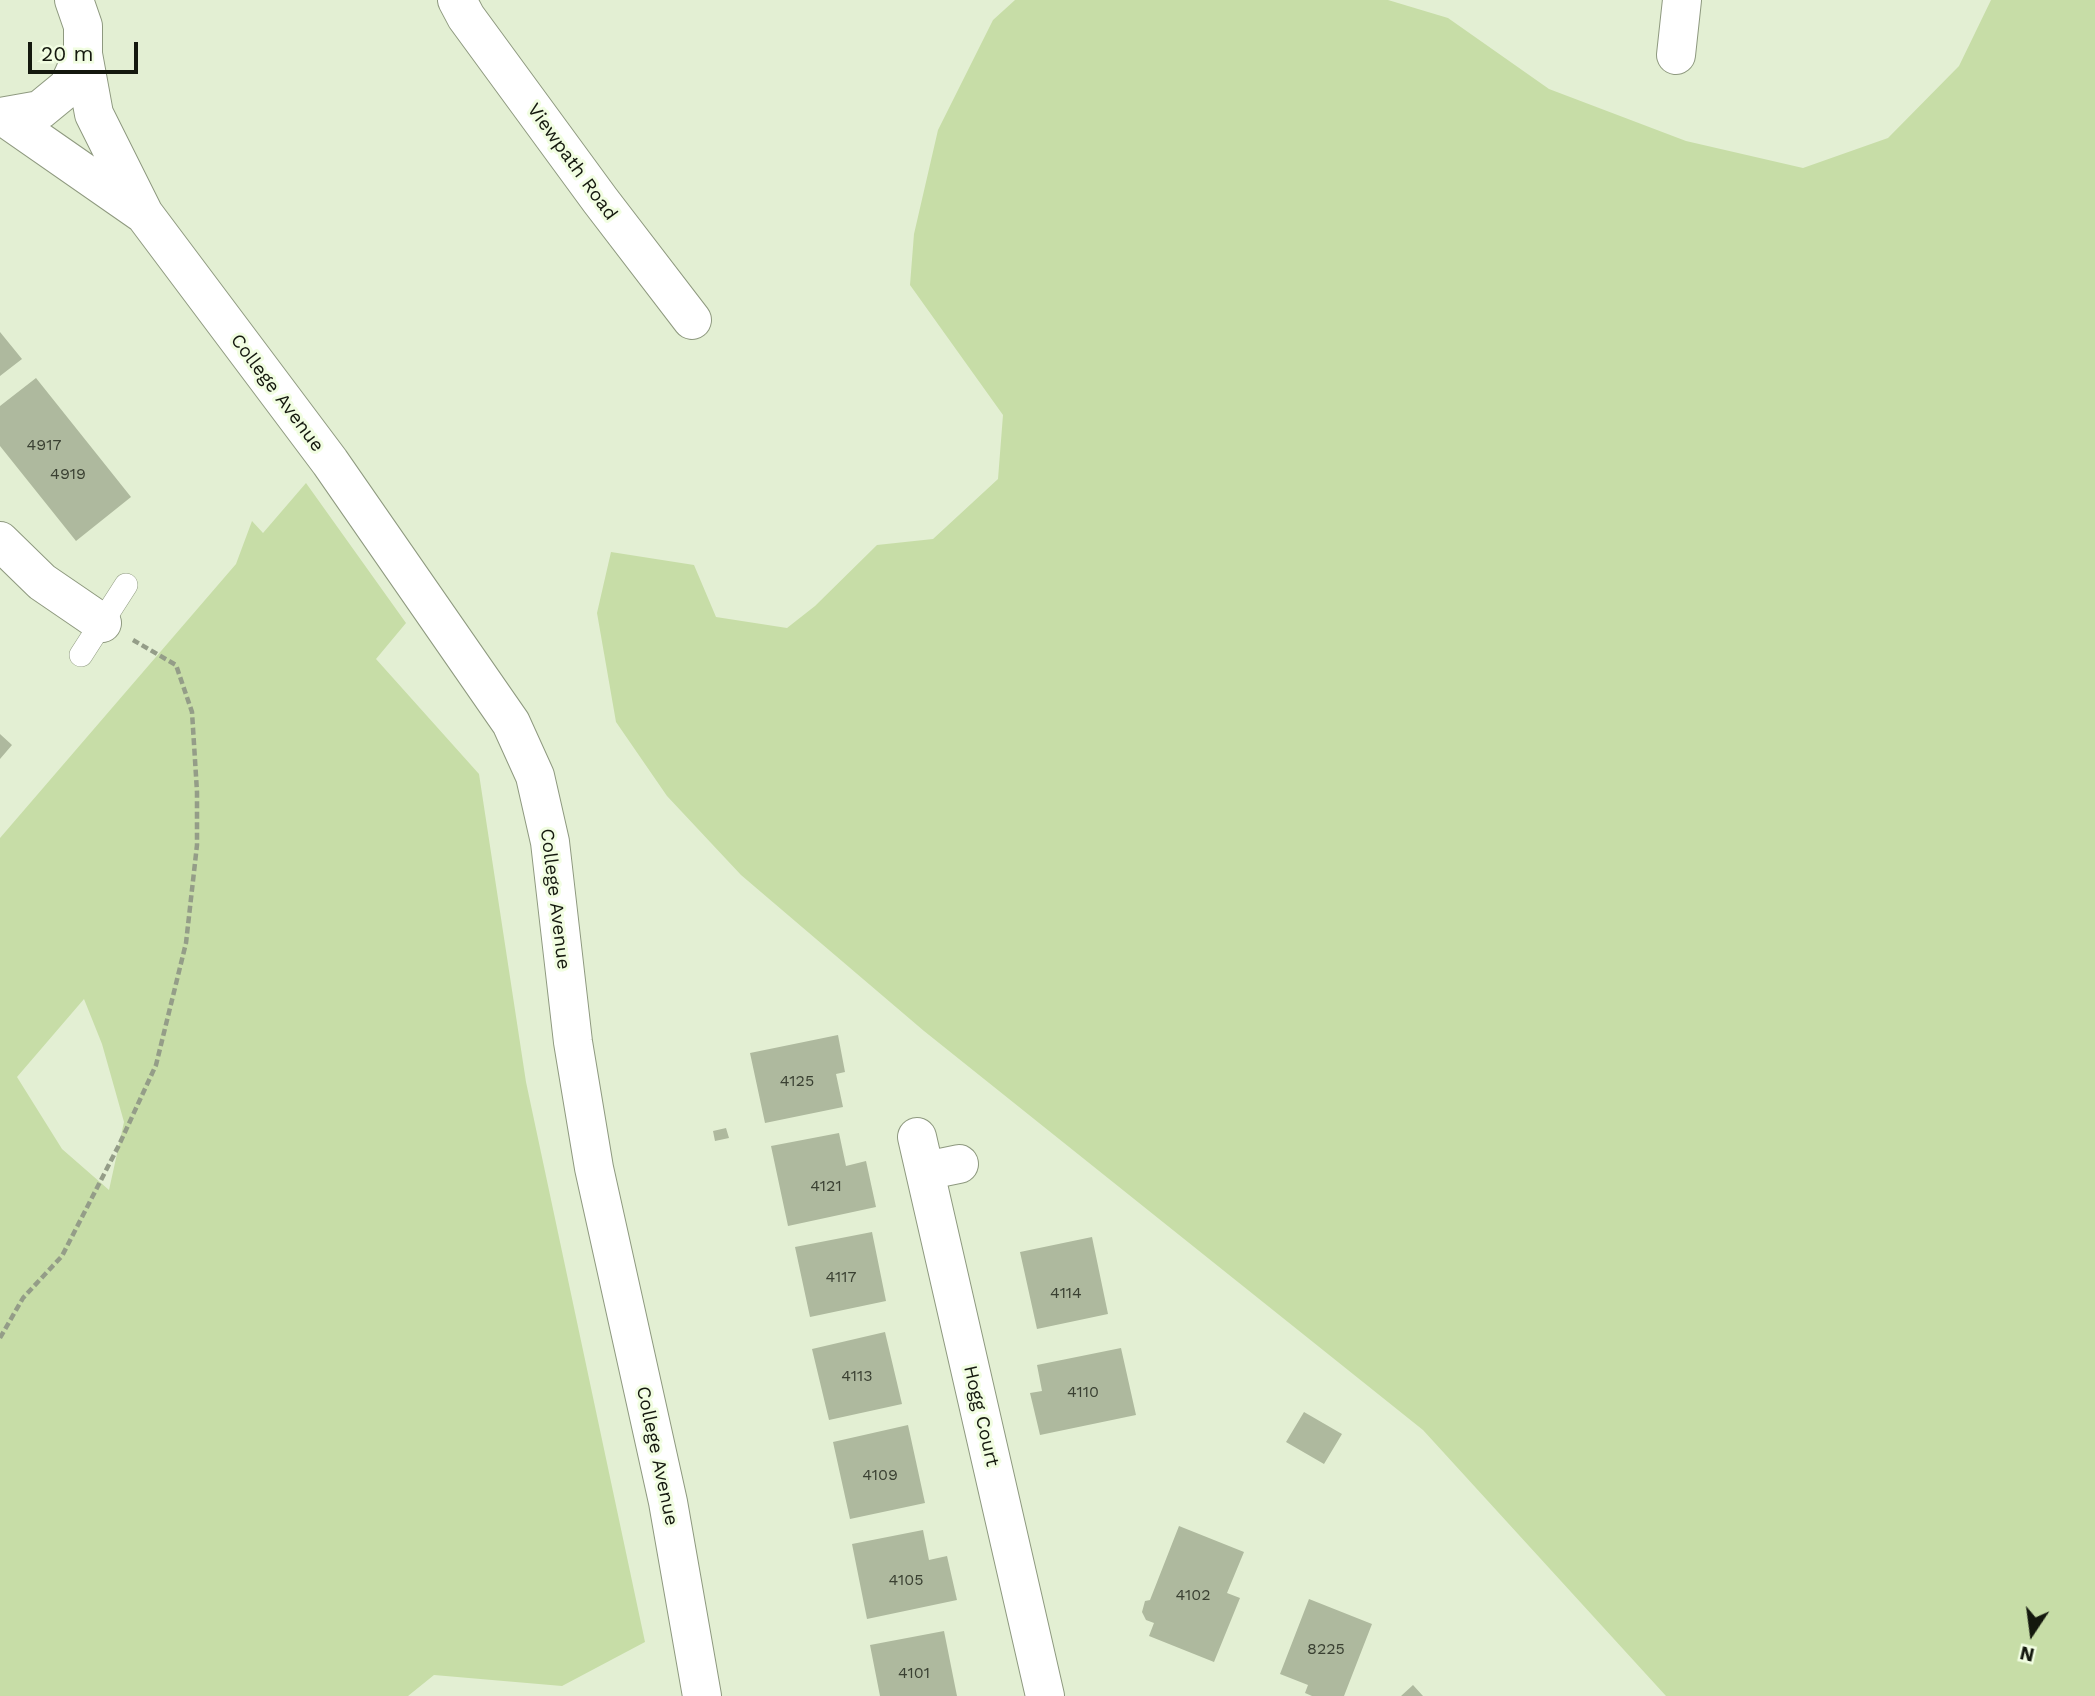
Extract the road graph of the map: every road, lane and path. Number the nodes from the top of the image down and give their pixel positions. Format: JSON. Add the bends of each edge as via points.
{"nodes":[{"id":1,"x":74,"y":0,"type":"edge"},
{"id":2,"x":457,"y":0,"type":"edge"},
{"id":3,"x":1682,"y":0,"type":"edge"},
{"id":4,"x":83,"y":54,"type":"junction"},
{"id":5,"x":1676,"y":55,"type":"dead end"},
{"id":6,"x":2,"y":117,"type":"edge"},
{"id":7,"x":144,"y":214,"type":"junction"},
{"id":8,"x":692,"y":320,"type":"dead end"},
{"id":9,"x":0,"y":541,"type":"edge"},
{"id":10,"x":126,"y":585,"type":"dead end"},
{"id":11,"x":102,"y":623,"type":"junction"},
{"id":12,"x":81,"y":655,"type":"dead end"},
{"id":13,"x":934,"y":1157,"type":"dead end"},
{"id":14,"x":0,"y":1338,"type":"edge"},
{"id":15,"x":702,"y":1696,"type":"edge"},
{"id":16,"x":1045,"y":1696,"type":"edge"}],
"edges":[{"from":1,"to":4,"type":"street","name":"College Avenue","via":[[83,26]]},
{"from":2,"to":8,"type":"street","name":"Viewpath Road"},
{"from":3,"to":5,"type":"street"},
{"from":4,"to":6,"type":"street","name":"College Avenue","via":[[68,87],[40,110]]},
{"from":4,"to":7,"type":"street","name":"College Avenue","via":[[94,114]]},
{"from":6,"to":7,"type":"street","name":"College Avenue"},
{"from":7,"to":15,"type":"street","name":"College Avenue","via":[[353,496],[511,723],[535,776],[550,842],[573,1042],[594,1168],[668,1502]]},
{"from":9,"to":11,"type":"street","via":[[42,582]]},
{"from":10,"to":11,"type":"lane"},
{"from":11,"to":12,"type":"lane"},
{"from":11,"to":14,"type":"path","via":[[176,665],[192,712],[197,845],[186,943],[156,1065],[119,1145],[62,1256],[23,1298]]},
{"from":13,"to":16,"type":"street","name":"Hogg Court"}]}
